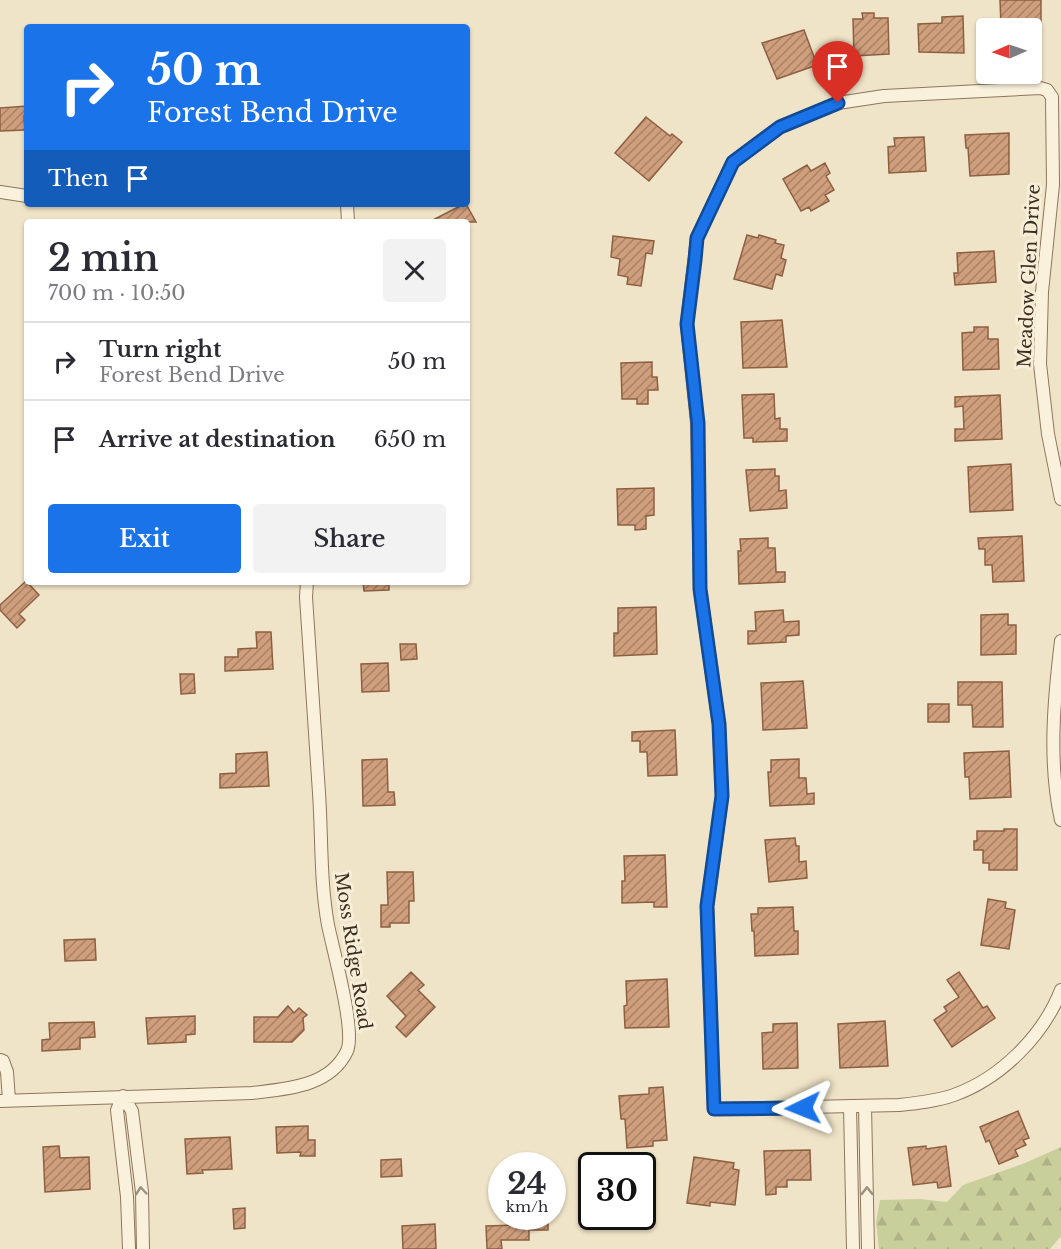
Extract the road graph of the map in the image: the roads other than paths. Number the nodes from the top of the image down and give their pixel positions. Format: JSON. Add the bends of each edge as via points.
{"nodes":[{"id":1,"x":0,"y":192,"type":"edge"},
{"id":2,"x":24,"y":196,"type":"edge"},
{"id":3,"x":1061,"y":499,"type":"edge"},
{"id":4,"x":307,"y":585,"type":"edge"},
{"id":5,"x":1061,"y":641,"type":"edge"},
{"id":6,"x":1061,"y":820,"type":"edge"},
{"id":7,"x":1061,"y":990,"type":"edge"},
{"id":8,"x":0,"y":1060,"type":"edge"},
{"id":9,"x":123,"y":1096,"type":"junction"},
{"id":10,"x":4,"y":1101,"type":"edge"},
{"id":11,"x":850,"y":1106,"type":"junction"},
{"id":12,"x":865,"y":1106,"type":"junction"},
{"id":13,"x":129,"y":1249,"type":"edge"},
{"id":14,"x":143,"y":1249,"type":"edge"},
{"id":15,"x":854,"y":1249,"type":"edge"},
{"id":16,"x":868,"y":1249,"type":"edge"}],
"edges":[{"from":1,"to":2,"type":"street"},
{"from":3,"to":11,"type":"street","name":"Meadow Glen Drive","via":[[1040,364],[1042,292],[1053,185],[1052,97],[1047,90],[884,96],[838,103],[780,127],[733,162],[697,238],[687,324],[698,423],[700,589],[719,724],[722,796],[707,906],[714,1109]]},
{"from":4,"to":9,"type":"street","name":"Moss Ridge Road","via":[[323,888],[348,1020],[348,1048],[325,1074],[303,1087],[252,1093]]},
{"from":5,"to":6,"type":"street","via":[[1054,725]]},
{"from":7,"to":12,"type":"street","via":[[1034,1036],[980,1082],[955,1095],[928,1101]]},
{"from":8,"to":10,"type":"street","via":[[7,1072]]},
{"from":9,"to":10,"type":"street","name":"Moss Ridge Road"},
{"from":9,"to":13,"type":"street","via":[[117,1110],[128,1197]]},
{"from":14,"to":9,"type":"street","one_way":true,"via":[[142,1192],[132,1111]]},
{"from":11,"to":12,"type":"street"},
{"from":11,"to":15,"type":"street"},
{"from":16,"to":12,"type":"street","one_way":true}]}
